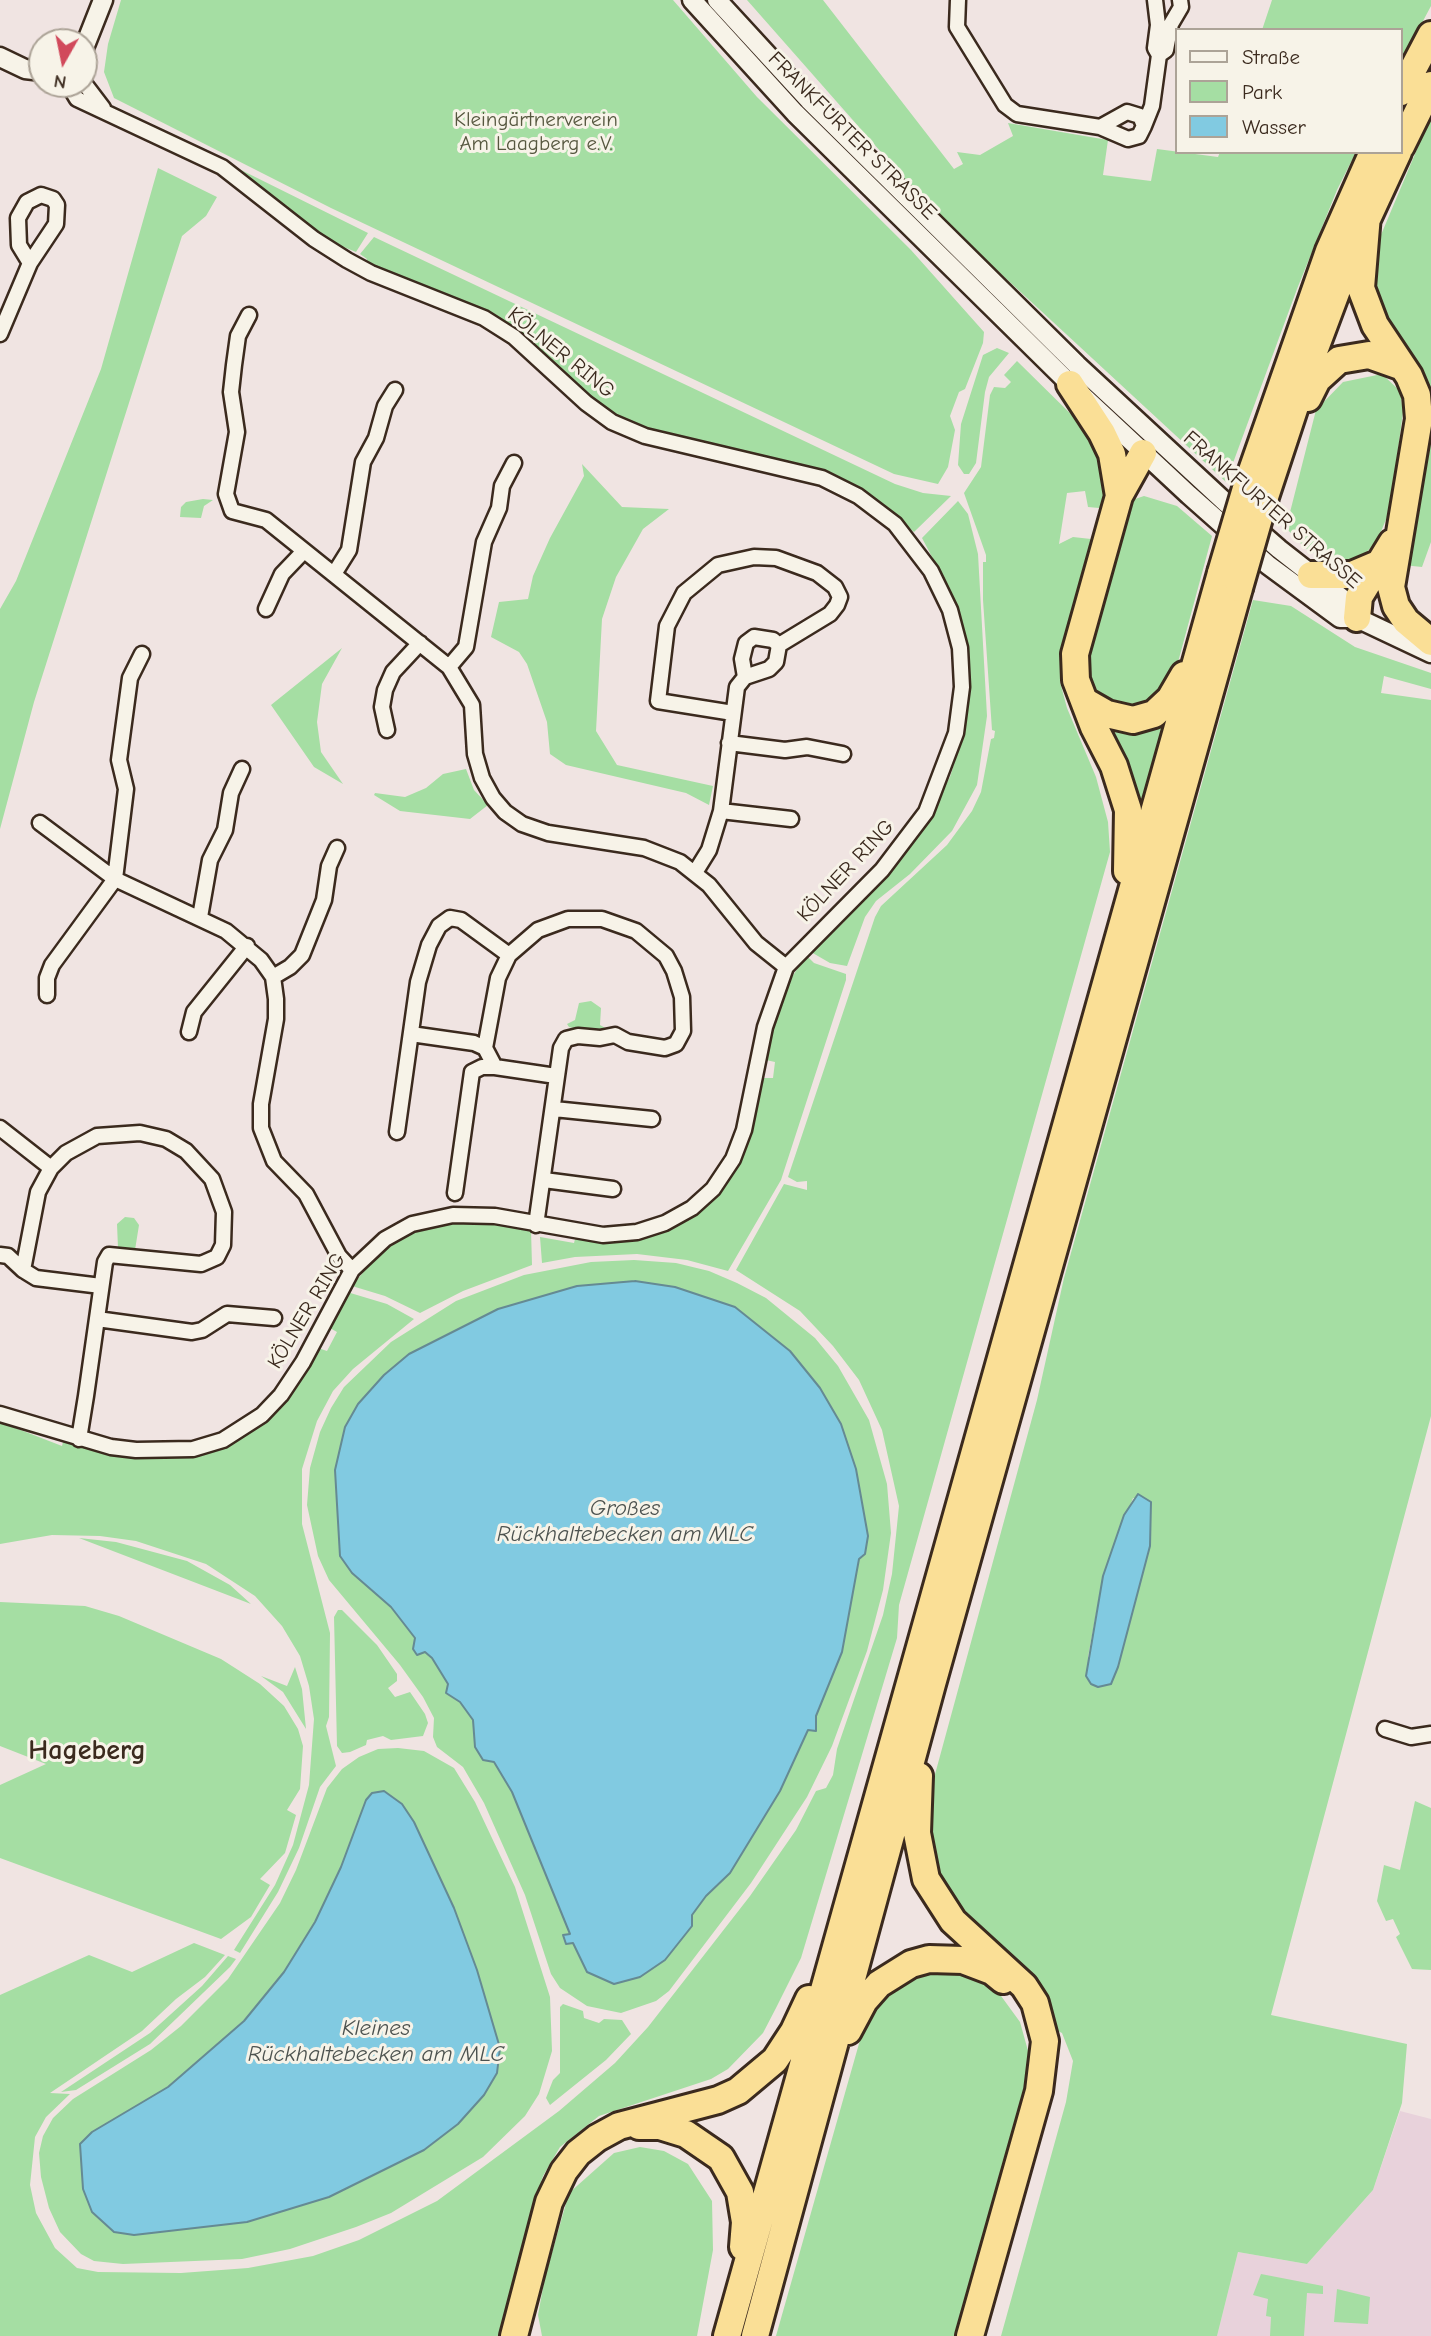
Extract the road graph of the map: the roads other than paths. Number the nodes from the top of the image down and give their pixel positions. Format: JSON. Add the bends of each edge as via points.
{"nodes":[{"id":1,"x":103,"y":0,"type":"edge"},
{"id":2,"x":692,"y":0,"type":"edge"},
{"id":3,"x":717,"y":0,"type":"edge"},
{"id":4,"x":958,"y":0,"type":"edge"},
{"id":5,"x":1155,"y":0,"type":"edge"},
{"id":6,"x":1180,"y":0,"type":"edge"},
{"id":7,"x":92,"y":28,"type":"edge"},
{"id":8,"x":1431,"y":35,"type":"edge"},
{"id":9,"x":1159,"y":55,"type":"junction"},
{"id":10,"x":0,"y":57,"type":"edge"},
{"id":11,"x":28,"y":69,"type":"edge"},
{"id":12,"x":1431,"y":86,"type":"edge"},
{"id":13,"x":1403,"y":88,"type":"edge"},
{"id":14,"x":77,"y":98,"type":"edge"},
{"id":15,"x":96,"y":98,"type":"edge"},
{"id":16,"x":107,"y":111,"type":"junction"},
{"id":17,"x":1144,"y":126,"type":"junction"},
{"id":18,"x":1100,"y":127,"type":"junction"},
{"id":19,"x":1403,"y":142,"type":"edge"},
{"id":20,"x":1372,"y":154,"type":"edge"},
{"id":21,"x":1397,"y":154,"type":"edge"},
{"id":22,"x":1367,"y":215,"type":"junction"},
{"id":23,"x":30,"y":263,"type":"dead end"},
{"id":24,"x":249,"y":314,"type":"dead end"},
{"id":25,"x":0,"y":334,"type":"edge"},
{"id":26,"x":1400,"y":366,"type":"junction"},
{"id":27,"x":1070,"y":384,"type":"junction"},
{"id":28,"x":395,"y":390,"type":"dead end"},
{"id":29,"x":1150,"y":446,"type":"junction"},
{"id":30,"x":1279,"y":453,"type":"junction"},
{"id":31,"x":514,"y":463,"type":"dead end"},
{"id":32,"x":1256,"y":491,"type":"junction"},
{"id":33,"x":1119,"y":496,"type":"junction"},
{"id":34,"x":304,"y":551,"type":"junction"},
{"id":35,"x":1385,"y":566,"type":"junction"},
{"id":36,"x":334,"y":574,"type":"junction"},
{"id":37,"x":1311,"y":575,"type":"junction"},
{"id":38,"x":1230,"y":581,"type":"junction"},
{"id":39,"x":266,"y":609,"type":"dead end"},
{"id":40,"x":1357,"y":618,"type":"junction"},
{"id":41,"x":1431,"y":642,"type":"edge"},
{"id":42,"x":419,"y":643,"type":"junction"},
{"id":43,"x":779,"y":645,"type":"junction"},
{"id":44,"x":1200,"y":646,"type":"junction"},
{"id":45,"x":1431,"y":653,"type":"edge"},
{"id":46,"x":142,"y":654,"type":"dead end"},
{"id":47,"x":449,"y":667,"type":"junction"},
{"id":48,"x":745,"y":677,"type":"junction"},
{"id":49,"x":1086,"y":702,"type":"junction"},
{"id":50,"x":733,"y":713,"type":"junction"},
{"id":51,"x":387,"y":730,"type":"dead end"},
{"id":52,"x":729,"y":743,"type":"junction"},
{"id":53,"x":843,"y":754,"type":"dead end"},
{"id":54,"x":242,"y":769,"type":"dead end"},
{"id":55,"x":720,"y":811,"type":"junction"},
{"id":56,"x":791,"y":819,"type":"dead end"},
{"id":57,"x":40,"y":823,"type":"dead end"},
{"id":58,"x":337,"y":848,"type":"dead end"},
{"id":59,"x":696,"y":871,"type":"junction"},
{"id":60,"x":115,"y":878,"type":"junction"},
{"id":61,"x":200,"y":918,"type":"junction"},
{"id":62,"x":1123,"y":921,"type":"junction"},
{"id":63,"x":247,"y":946,"type":"junction"},
{"id":64,"x":509,"y":955,"type":"junction"},
{"id":65,"x":786,"y":967,"type":"junction"},
{"id":66,"x":273,"y":977,"type":"junction"},
{"id":67,"x":47,"y":995,"type":"dead end"},
{"id":68,"x":189,"y":1032,"type":"dead end"},
{"id":69,"x":411,"y":1034,"type":"junction"},
{"id":70,"x":485,"y":1048,"type":"junction"},
{"id":71,"x":495,"y":1067,"type":"junction"},
{"id":72,"x":556,"y":1076,"type":"junction"},
{"id":73,"x":554,"y":1109,"type":"junction"},
{"id":74,"x":652,"y":1119,"type":"dead end"},
{"id":75,"x":0,"y":1128,"type":"edge"},
{"id":76,"x":397,"y":1132,"type":"dead end"},
{"id":77,"x":51,"y":1168,"type":"junction"},
{"id":78,"x":544,"y":1180,"type":"junction"},
{"id":79,"x":613,"y":1189,"type":"dead end"},
{"id":80,"x":455,"y":1193,"type":"dead end"},
{"id":81,"x":536,"y":1225,"type":"junction"},
{"id":82,"x":0,"y":1255,"type":"edge"},
{"id":83,"x":23,"y":1270,"type":"junction"},
{"id":84,"x":352,"y":1270,"type":"junction"},
{"id":85,"x":101,"y":1286,"type":"junction"},
{"id":86,"x":274,"y":1318,"type":"dead end"},
{"id":87,"x":97,"y":1319,"type":"junction"},
{"id":88,"x":0,"y":1414,"type":"edge"},
{"id":89,"x":79,"y":1439,"type":"junction"},
{"id":90,"x":932,"y":1685,"type":"junction"},
{"id":91,"x":1385,"y":1729,"type":"dead end"},
{"id":92,"x":1431,"y":1734,"type":"edge"},
{"id":93,"x":849,"y":1905,"type":"junction"},
{"id":94,"x":1044,"y":2063,"type":"junction"},
{"id":95,"x":819,"y":2104,"type":"junction"},
{"id":96,"x":619,"y":2126,"type":"junction"},
{"id":97,"x":737,"y":2303,"type":"junction"},
{"id":98,"x":518,"y":2332,"type":"edge"},
{"id":99,"x":727,"y":2336,"type":"edge"},
{"id":100,"x":755,"y":2336,"type":"edge"},
{"id":101,"x":970,"y":2336,"type":"edge"}],
"edges":[{"from":1,"to":7,"type":"street"},
{"from":2,"to":27,"type":"street","name":"FRANKFURTER STRASSE","via":[[795,113]]},
{"from":3,"to":29,"type":"street","name":"FRANKFURTER STRASSE","via":[[809,100]]},
{"from":4,"to":18,"type":"street","via":[[957,27],[1005,105],[1032,118]]},
{"from":5,"to":9,"type":"street"},
{"from":6,"to":9,"type":"street","via":[[1166,50]]},
{"from":8,"to":13,"type":"highway"},
{"from":9,"to":17,"type":"street","via":[[1152,106]]},
{"from":10,"to":11,"type":"street"},
{"from":12,"to":19,"type":"highway"},
{"from":14,"to":16,"type":"street","name":"KÖLNER RING"},
{"from":15,"to":16,"type":"street","name":"KÖLNER RING"},
{"from":16,"to":65,"type":"street","name":"KÖLNER RING","via":[[222,167],[347,261],[484,318],[513,337],[612,422],[645,436],[822,478],[858,496],[913,544],[950,610],[960,648],[962,687],[956,733],[926,812],[904,844]]},
{"from":17,"to":18,"type":"street","via":[[1139,136],[1128,139]]},
{"from":17,"to":18,"type":"street","via":[[1140,116],[1127,112]]},
{"from":20,"to":32,"type":"highway","via":[[1329,251]]},
{"from":21,"to":22,"type":"highway"},
{"from":22,"to":26,"type":"highway","via":[[1361,288],[1366,308]]},
{"from":22,"to":30,"type":"highway"},
{"from":23,"to":25,"type":"street"},
{"from":24,"to":34,"type":"street","via":[[238,335],[231,392],[237,432],[226,494],[232,511],[266,520]]},
{"from":26,"to":30,"type":"highway","via":[[1369,355],[1339,360],[1317,380]]},
{"from":26,"to":35,"type":"highway","via":[[1417,395],[1419,419],[1398,533]]},
{"from":27,"to":29,"type":"street","name":"FRANKFURTER STRASSE"},
{"from":27,"to":33,"type":"highway","via":[[1112,454]]},
{"from":28,"to":36,"type":"street","via":[[363,462],[349,550]]},
{"from":29,"to":33,"type":"highway"},
{"from":29,"to":37,"type":"street","name":"FRANKFURTER STRASSE"},
{"from":29,"to":40,"type":"street","name":"FRANKFURTER STRASSE","via":[[1302,591],[1340,618]]},
{"from":30,"to":32,"type":"highway"},
{"from":31,"to":47,"type":"street","via":[[484,542],[466,648]]},
{"from":32,"to":38,"type":"highway","bridge":true},
{"from":33,"to":49,"type":"highway","via":[[1075,654],[1076,680]]},
{"from":34,"to":36,"type":"street"},
{"from":34,"to":39,"type":"street","via":[[282,574]]},
{"from":35,"to":37,"type":"highway","via":[[1343,577]]},
{"from":35,"to":40,"type":"highway","via":[[1359,597]]},
{"from":35,"to":41,"type":"highway","via":[[1396,606]]},
{"from":36,"to":42,"type":"street"},
{"from":37,"to":40,"type":"street","name":"FRANKFURTER STRASSE","via":[[1349,603]]},
{"from":38,"to":44,"type":"highway"},
{"from":38,"to":90,"type":"highway"},
{"from":40,"to":45,"type":"street"},
{"from":42,"to":47,"type":"street"},
{"from":42,"to":51,"type":"street","via":[[393,672],[385,690],[382,708]]},
{"from":43,"to":48,"type":"street","via":[[776,662],[769,669]]},
{"from":43,"to":48,"type":"street","via":[[763,637],[746,643],[742,659]]},
{"from":43,"to":50,"type":"street","via":[[837,605],[840,597],[835,587],[817,573],[776,558],[754,557],[718,565],[684,593],[667,626],[658,701]]},
{"from":44,"to":49,"type":"highway","via":[[1170,699],[1154,714],[1133,720],[1107,714]]},
{"from":44,"to":62,"type":"highway"},
{"from":46,"to":60,"type":"street","via":[[130,678],[119,760],[126,789]]},
{"from":47,"to":59,"type":"street","via":[[472,705],[475,754],[482,778],[505,811],[548,834],[644,848]]},
{"from":48,"to":50,"type":"street","via":[[737,687]]},
{"from":49,"to":62,"type":"highway","via":[[1128,810]]},
{"from":50,"to":52,"type":"street"},
{"from":52,"to":53,"type":"street","via":[[785,750],[807,747]]},
{"from":52,"to":55,"type":"street"},
{"from":54,"to":61,"type":"street","via":[[231,793],[225,830],[210,860]]},
{"from":55,"to":56,"type":"street"},
{"from":55,"to":59,"type":"street","via":[[709,850]]},
{"from":57,"to":60,"type":"street"},
{"from":58,"to":66,"type":"street","via":[[324,900],[302,955]]},
{"from":59,"to":65,"type":"street","via":[[756,943]]},
{"from":60,"to":61,"type":"street"},
{"from":60,"to":67,"type":"street","via":[[52,965]]},
{"from":61,"to":63,"type":"street"},
{"from":62,"to":93,"type":"highway"},
{"from":63,"to":66,"type":"street"},
{"from":63,"to":68,"type":"street","via":[[194,1012]]},
{"from":64,"to":69,"type":"street","via":[[461,920],[450,918],[439,926],[422,963]]},
{"from":64,"to":70,"type":"street","via":[[498,978]]},
{"from":64,"to":72,"type":"street","via":[[538,930],[568,919],[602,919],[647,939],[666,956],[679,984],[684,1009],[676,1044],[665,1048],[628,1042],[615,1035],[566,1039]]},
{"from":65,"to":81,"type":"street","name":"KÖLNER RING","via":[[765,1027],[744,1129],[733,1159],[713,1189],[692,1208],[636,1232],[603,1235]]},
{"from":66,"to":84,"type":"street","via":[[276,1019],[261,1128],[274,1161],[306,1194],[339,1256]]},
{"from":69,"to":70,"type":"street"},
{"from":69,"to":76,"type":"street"},
{"from":70,"to":71,"type":"street"},
{"from":71,"to":72,"type":"street"},
{"from":71,"to":80,"type":"street","via":[[472,1072]]},
{"from":72,"to":73,"type":"street"},
{"from":73,"to":74,"type":"street"},
{"from":73,"to":78,"type":"street"},
{"from":75,"to":77,"type":"street"},
{"from":77,"to":83,"type":"street","via":[[33,1206]]},
{"from":77,"to":85,"type":"street","via":[[79,1144],[119,1132],[140,1133],[166,1139],[200,1164],[212,1180],[224,1212],[220,1252],[213,1260],[201,1264],[109,1255]]},
{"from":78,"to":79,"type":"street"},
{"from":78,"to":81,"type":"street"},
{"from":81,"to":84,"type":"street","name":"KÖLNER RING","via":[[495,1216],[436,1217],[385,1239]]},
{"from":82,"to":83,"type":"street","via":[[8,1256]]},
{"from":83,"to":85,"type":"street","via":[[36,1278]]},
{"from":84,"to":89,"type":"street","name":"KÖLNER RING","via":[[284,1391],[244,1428],[193,1449],[136,1450]]},
{"from":85,"to":87,"type":"street"},
{"from":86,"to":87,"type":"street","via":[[227,1314],[192,1332]]},
{"from":87,"to":89,"type":"street"},
{"from":88,"to":89,"type":"street","name":"KÖLNER RING"},
{"from":90,"to":94,"type":"highway","via":[[916,1798],[922,1867],[953,1922],[1012,1973],[1035,2003],[1045,2040]]},
{"from":90,"to":95,"type":"highway"},
{"from":91,"to":92,"type":"street","via":[[1411,1737]]},
{"from":93,"to":96,"type":"highway","via":[[794,2031],[775,2060],[718,2100]]},
{"from":93,"to":97,"type":"highway"},
{"from":94,"to":95,"type":"highway","via":[[1031,2018],[1004,1981],[962,1960],[929,1959],[895,1971],[863,2001]]},
{"from":94,"to":101,"type":"highway"},
{"from":95,"to":100,"type":"highway"},
{"from":96,"to":97,"type":"highway","via":[[660,2126],[686,2134],[721,2158],[740,2192],[745,2222]]},
{"from":96,"to":98,"type":"highway","via":[[597,2137],[564,2171],[550,2202]]},
{"from":97,"to":99,"type":"highway"}]}
